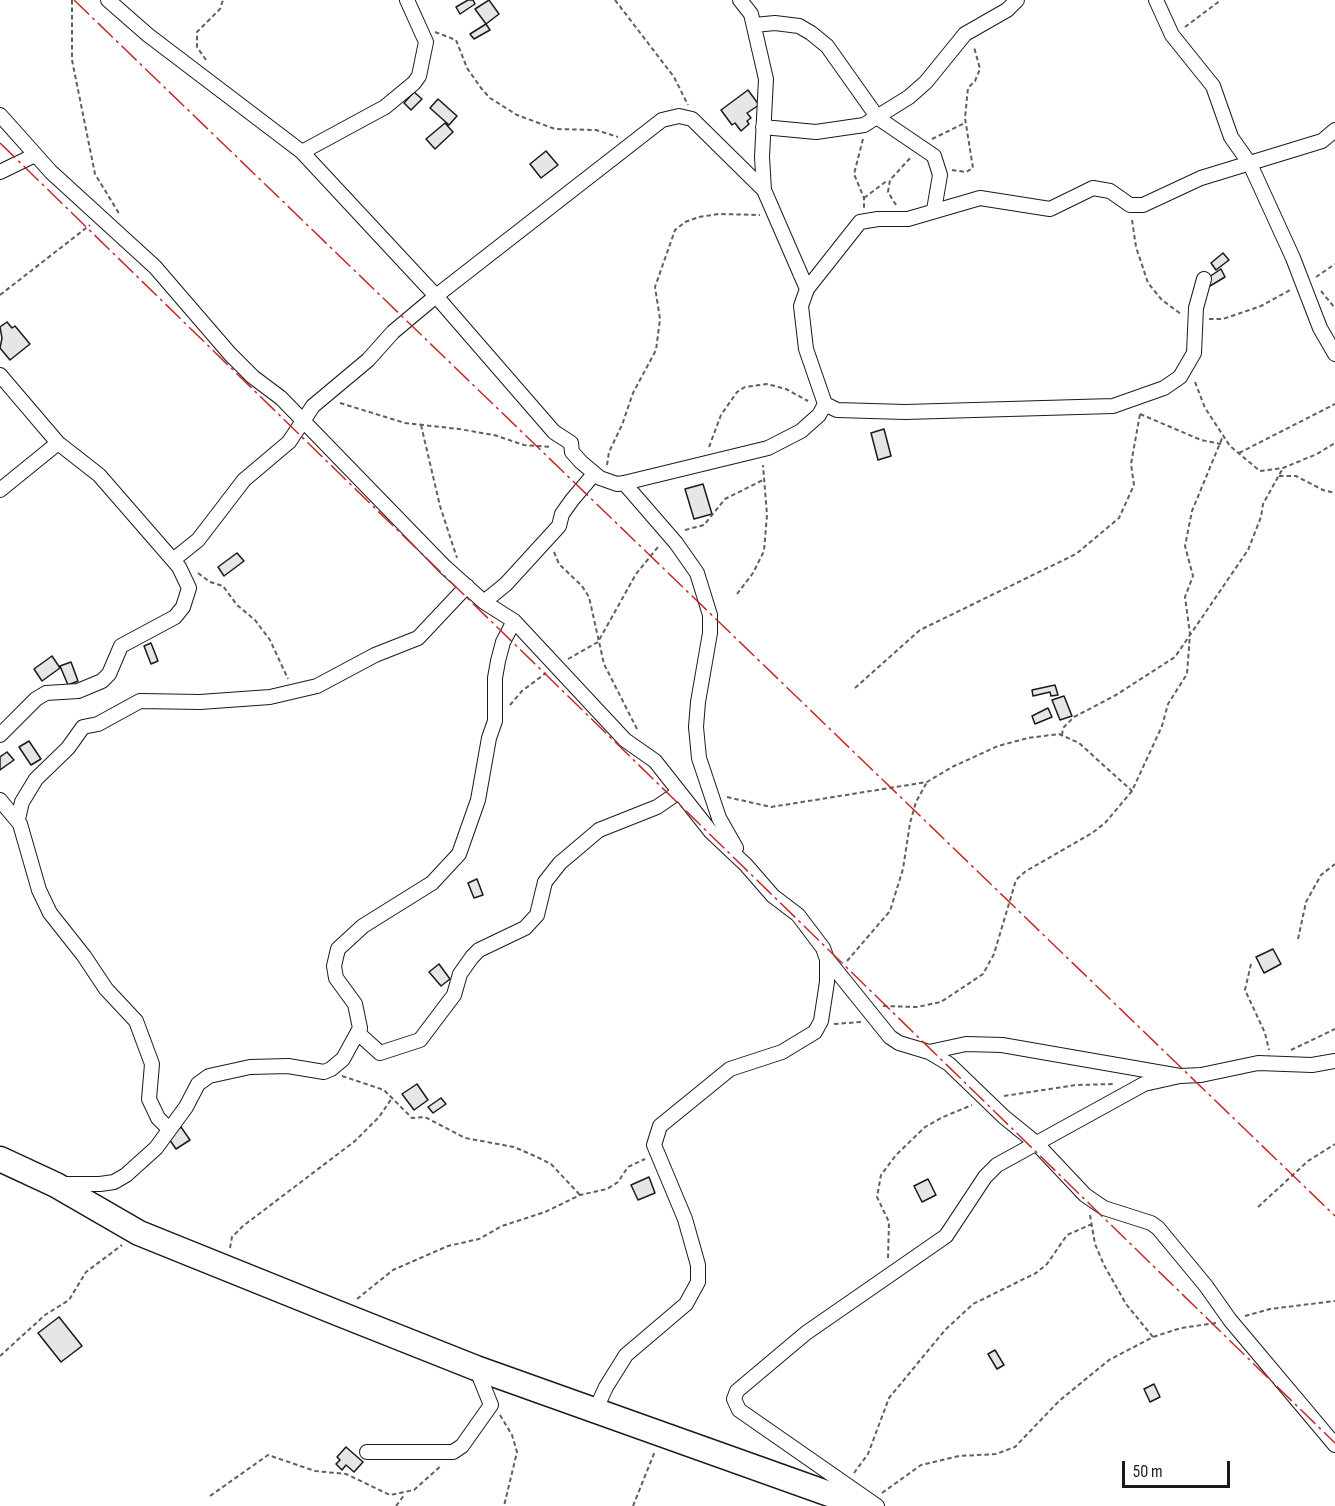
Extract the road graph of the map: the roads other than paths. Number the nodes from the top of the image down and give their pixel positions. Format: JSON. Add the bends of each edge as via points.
{"nodes":[{"id":1,"x":108,"y":0,"type":"edge"},
{"id":2,"x":407,"y":0,"type":"edge"},
{"id":3,"x":740,"y":0,"type":"edge"},
{"id":4,"x":1017,"y":0,"type":"edge"},
{"id":5,"x":1156,"y":0,"type":"edge"},
{"id":6,"x":754,"y":25,"type":"junction"},
{"id":7,"x":0,"y":115,"type":"edge"},
{"id":8,"x":878,"y":118,"type":"junction"},
{"id":9,"x":763,"y":127,"type":"junction"},
{"id":10,"x":1335,"y":130,"type":"edge"},
{"id":11,"x":302,"y":152,"type":"junction"},
{"id":12,"x":35,"y":155,"type":"junction"},
{"id":13,"x":1250,"y":164,"type":"junction"},
{"id":14,"x":0,"y":172,"type":"edge"},
{"id":15,"x":765,"y":190,"type":"junction"},
{"id":16,"x":934,"y":210,"type":"junction"},
{"id":17,"x":1204,"y":279,"type":"dead end"},
{"id":18,"x":807,"y":289,"type":"junction"},
{"id":19,"x":436,"y":296,"type":"junction"},
{"id":20,"x":1335,"y":354,"type":"edge"},
{"id":21,"x":0,"y":375,"type":"edge"},
{"id":22,"x":825,"y":406,"type":"junction"},
{"id":23,"x":304,"y":422,"type":"junction"},
{"id":24,"x":58,"y":443,"type":"junction"},
{"id":25,"x":594,"y":474,"type":"junction"},
{"id":26,"x":620,"y":483,"type":"junction"},
{"id":27,"x":0,"y":490,"type":"edge"},
{"id":28,"x":176,"y":558,"type":"junction"},
{"id":29,"x":464,"y":584,"type":"junction"},
{"id":30,"x":484,"y":602,"type":"junction"},
{"id":31,"x":514,"y":621,"type":"junction"},
{"id":32,"x":0,"y":735,"type":"edge"},
{"id":33,"x":679,"y":792,"type":"junction"},
{"id":34,"x":0,"y":800,"type":"edge"},
{"id":35,"x":18,"y":819,"type":"junction"},
{"id":36,"x":746,"y":866,"type":"junction"},
{"id":37,"x":827,"y":959,"type":"junction"},
{"id":38,"x":360,"y":1028,"type":"junction"},
{"id":39,"x":929,"y":1052,"type":"junction"},
{"id":40,"x":1335,"y":1061,"type":"edge"},
{"id":41,"x":1180,"y":1076,"type":"junction"},
{"id":42,"x":169,"y":1129,"type":"junction"},
{"id":43,"x":1036,"y":1143,"type":"junction"},
{"id":44,"x":0,"y":1159,"type":"edge"},
{"id":45,"x":56,"y":1185,"type":"junction"},
{"id":46,"x":476,"y":1368,"type":"junction"},
{"id":47,"x":596,"y":1409,"type":"junction"},
{"id":48,"x":1335,"y":1445,"type":"edge"},
{"id":49,"x":367,"y":1452,"type":"dead end"},
{"id":50,"x":870,"y":1504,"type":"edge"}],
"edges":[{"from":1,"to":11,"type":"street"},
{"from":2,"to":11,"type":"street","via":[[426,42],[419,76],[409,89],[361,121]]},
{"from":3,"to":6,"type":"street"},
{"from":4,"to":8,"type":"street","via":[[967,33],[926,82]]},
{"from":5,"to":13,"type":"street","via":[[1172,35],[1209,80],[1231,137]]},
{"from":6,"to":8,"type":"street","via":[[799,26],[811,33],[827,46]]},
{"from":6,"to":9,"type":"street","via":[[766,79]]},
{"from":7,"to":12,"type":"street"},
{"from":8,"to":9,"type":"street","via":[[864,125],[816,132]]},
{"from":8,"to":16,"type":"street","via":[[938,161],[940,175]]},
{"from":9,"to":15,"type":"street"},
{"from":10,"to":13,"type":"street","via":[[1322,141]]},
{"from":11,"to":19,"type":"street"},
{"from":12,"to":14,"type":"street"},
{"from":12,"to":23,"type":"street","via":[[155,267],[244,369]]},
{"from":13,"to":16,"type":"street","via":[[1201,178],[1143,205],[1130,205],[1110,191],[1093,188],[1050,209],[980,198]]},
{"from":13,"to":20,"type":"street","via":[[1307,280],[1320,328]]},
{"from":15,"to":18,"type":"street"},
{"from":15,"to":19,"type":"street","via":[[692,119],[679,116],[662,120]]},
{"from":16,"to":18,"type":"street","via":[[899,219],[860,222]]},
{"from":17,"to":22,"type":"street","via":[[1194,352],[1180,377],[1164,388],[1113,406],[905,412],[837,410]]},
{"from":18,"to":22,"type":"street","via":[[801,306],[806,349]]},
{"from":19,"to":23,"type":"street","via":[[324,395]]},
{"from":19,"to":25,"type":"street","via":[[554,432],[571,443],[572,452]]},
{"from":21,"to":24,"type":"street"},
{"from":22,"to":26,"type":"street","via":[[801,431],[768,448]]},
{"from":23,"to":28,"type":"street","via":[[281,450],[240,485],[198,540]]},
{"from":23,"to":29,"type":"street"},
{"from":24,"to":27,"type":"street"},
{"from":24,"to":28,"type":"street","via":[[99,475]]},
{"from":25,"to":26,"type":"street"},
{"from":25,"to":30,"type":"street","via":[[562,514],[559,526],[506,584]]},
{"from":26,"to":36,"type":"street","via":[[676,543],[698,573],[710,615],[696,728],[699,758],[726,833]]},
{"from":28,"to":32,"type":"street","via":[[189,588],[180,612],[124,643],[102,681],[78,690],[46,693]]},
{"from":29,"to":30,"type":"street"},
{"from":29,"to":35,"type":"street","via":[[418,638],[375,655],[317,686],[294,693],[293,690],[270,696],[200,702],[140,701],[79,730],[68,748],[36,779],[22,802]]},
{"from":30,"to":31,"type":"street"},
{"from":31,"to":33,"type":"street","via":[[625,740],[655,761]]},
{"from":31,"to":38,"type":"street","via":[[503,642],[495,678],[495,721],[478,800],[459,854],[432,883],[363,926],[338,949],[336,978],[355,1005]]},
{"from":33,"to":36,"type":"street","via":[[711,832]]},
{"from":33,"to":38,"type":"street","via":[[657,807],[599,830],[560,863],[545,882],[537,915],[525,928],[472,957],[460,974],[454,995],[420,1040],[380,1053],[359,1034]]},
{"from":34,"to":35,"type":"street"},
{"from":35,"to":42,"type":"street","via":[[43,901],[105,989],[136,1021],[152,1064],[149,1099],[158,1119]]},
{"from":36,"to":37,"type":"street","via":[[816,935]]},
{"from":37,"to":39,"type":"street","via":[[876,1022],[899,1043]]},
{"from":37,"to":47,"type":"street","via":[[821,1022],[815,1032],[782,1052],[730,1069],[660,1126],[656,1154],[685,1220],[698,1266],[698,1282],[686,1304],[626,1355]]},
{"from":38,"to":42,"type":"street","via":[[349,1050],[327,1071],[277,1066],[217,1072],[198,1084]]},
{"from":39,"to":41,"type":"street","via":[[966,1044],[1002,1045]]},
{"from":39,"to":43,"type":"street","via":[[949,1064]]},
{"from":40,"to":41,"type":"street","via":[[1312,1065],[1258,1063]]},
{"from":41,"to":43,"type":"street","via":[[1144,1084]]},
{"from":42,"to":45,"type":"street","via":[[156,1148],[119,1180]]},
{"from":43,"to":48,"type":"street","via":[[1085,1195],[1104,1208],[1158,1228]]},
{"from":43,"to":50,"type":"street","via":[[985,1177],[946,1236],[764,1365],[737,1391],[734,1399],[739,1410]]},
{"from":44,"to":45,"type":"highway"},
{"from":45,"to":46,"type":"highway","via":[[139,1233]]},
{"from":46,"to":47,"type":"highway"},
{"from":46,"to":49,"type":"street","via":[[491,1400],[462,1446],[453,1452]]},
{"from":47,"to":50,"type":"highway"}]}
